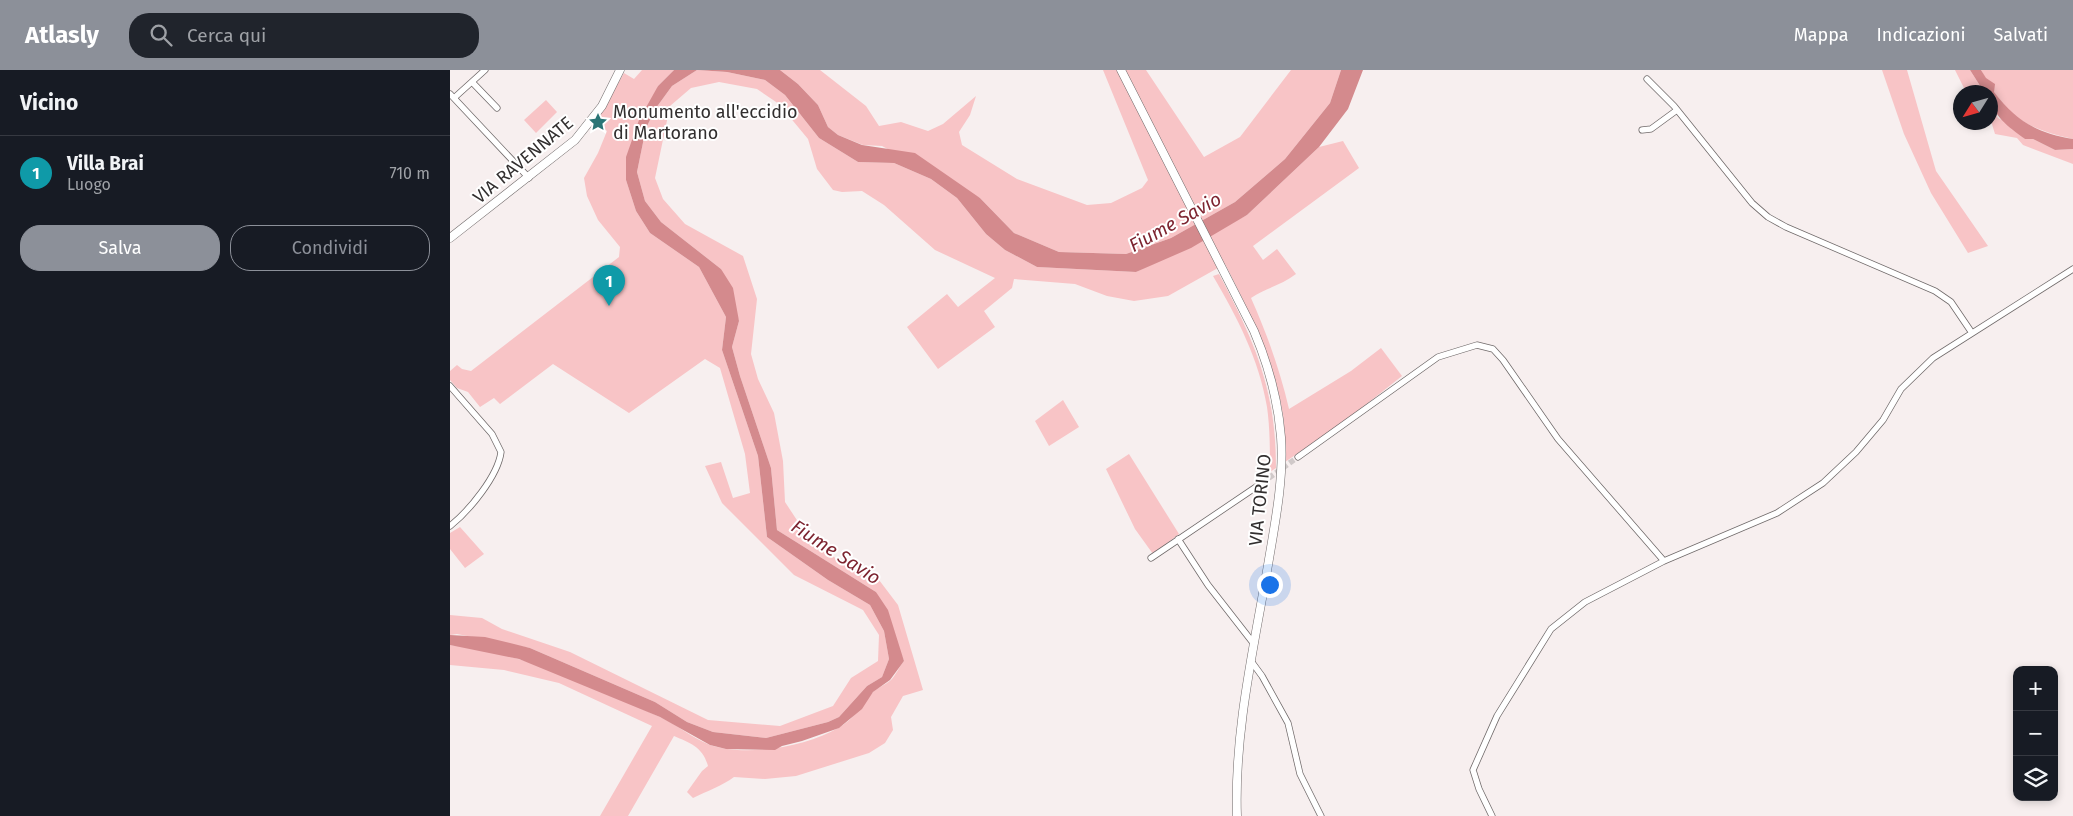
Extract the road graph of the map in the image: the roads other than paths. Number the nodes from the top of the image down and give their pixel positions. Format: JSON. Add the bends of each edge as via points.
{"nodes":[{"id":1,"x":485,"y":70,"type":"edge"},
{"id":2,"x":620,"y":70,"type":"edge"},
{"id":3,"x":1121,"y":70,"type":"edge"},
{"id":4,"x":1647,"y":79,"type":"dead end"},
{"id":5,"x":472,"y":82,"type":"junction"},
{"id":6,"x":452,"y":96,"type":"edge"},
{"id":7,"x":497,"y":108,"type":"dead end"},
{"id":8,"x":1677,"y":110,"type":"junction"},
{"id":9,"x":1642,"y":130,"type":"dead end"},
{"id":10,"x":529,"y":178,"type":"junction"},
{"id":11,"x":450,"y":238,"type":"edge"},
{"id":12,"x":2073,"y":269,"type":"edge"},
{"id":13,"x":1972,"y":333,"type":"junction"},
{"id":14,"x":450,"y":386,"type":"edge"},
{"id":15,"x":1298,"y":456,"type":"tunnel mouth"},
{"id":16,"x":1262,"y":483,"type":"tunnel mouth"},
{"id":17,"x":450,"y":526,"type":"edge"},
{"id":18,"x":1178,"y":539,"type":"junction"},
{"id":19,"x":1150,"y":558,"type":"dead end"},
{"id":20,"x":1664,"y":561,"type":"junction"},
{"id":21,"x":1254,"y":644,"type":"junction"},
{"id":22,"x":1251,"y":661,"type":"junction"},
{"id":23,"x":1237,"y":816,"type":"edge"},
{"id":24,"x":1321,"y":816,"type":"edge"},
{"id":25,"x":1492,"y":816,"type":"edge"}],
"edges":[{"from":1,"to":5,"type":"street"},
{"from":2,"to":10,"type":"main road","name":"VIA RAVENNATE","via":[[602,106],[576,140]]},
{"from":3,"to":21,"type":"main road","name":"VIA TORINO","via":[[1242,307],[1270,376],[1281,437],[1281,473]]},
{"from":4,"to":8,"type":"street"},
{"from":5,"to":6,"type":"street"},
{"from":5,"to":7,"type":"street"},
{"from":6,"to":10,"type":"street"},
{"from":8,"to":9,"type":"street","via":[[1651,129]]},
{"from":8,"to":13,"type":"street","via":[[1752,203],[1768,217],[1936,290],[1951,302]]},
{"from":10,"to":11,"type":"main road","name":"VIA RAVENNATE"},
{"from":12,"to":13,"type":"street"},
{"from":13,"to":20,"type":"street","via":[[1933,358],[1901,389],[1883,420],[1856,452],[1823,483],[1777,513]]},
{"from":14,"to":17,"type":"street","via":[[492,434],[501,452],[498,464],[478,498]]},
{"from":15,"to":20,"type":"street","via":[[1438,357],[1477,345],[1492,349],[1504,360],[1558,439]]},
{"from":16,"to":18,"type":"street"},
{"from":18,"to":19,"type":"street"},
{"from":18,"to":21,"type":"street","via":[[1208,585]]},
{"from":20,"to":25,"type":"street","via":[[1584,602],[1551,629],[1497,716],[1473,770]]},
{"from":21,"to":22,"type":"main road","name":"VIA TORINO"},
{"from":22,"to":23,"type":"main road","name":"VIA TORINO","via":[[1237,769]]},
{"from":22,"to":24,"type":"street","via":[[1288,723],[1300,774]]}]}
